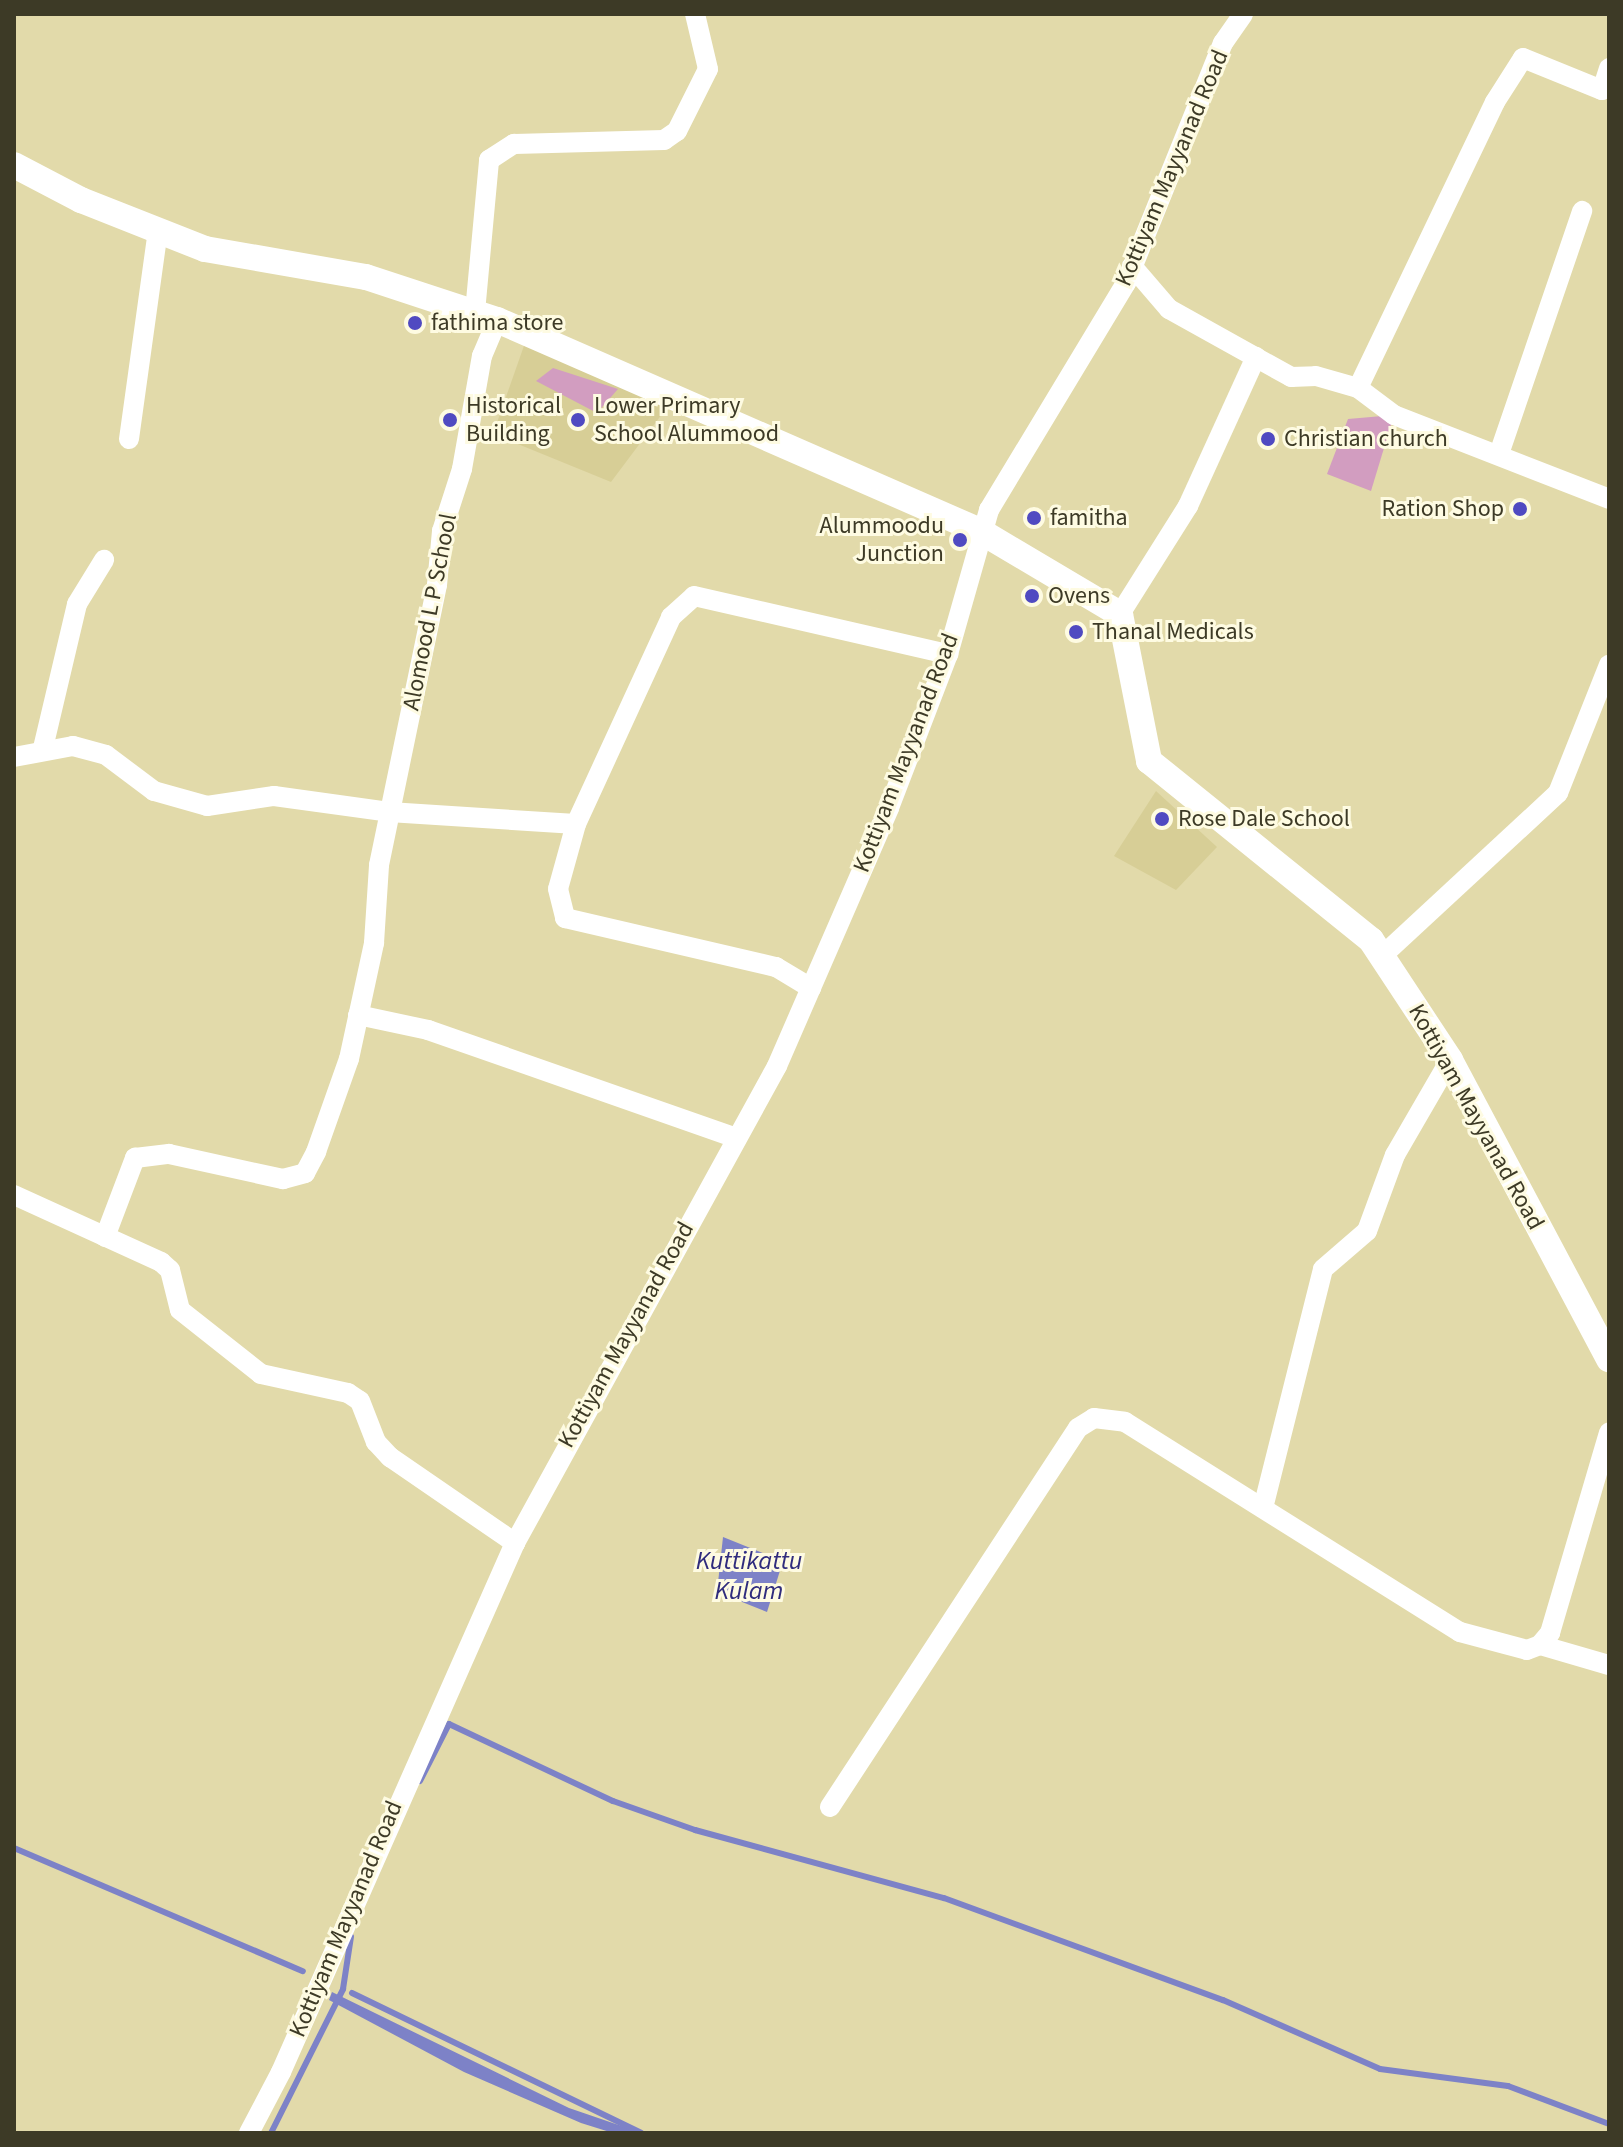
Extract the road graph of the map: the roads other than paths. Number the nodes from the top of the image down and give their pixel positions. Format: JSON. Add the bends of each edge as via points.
{"nodes":[{"id":1,"x":695,"y":14,"type":"edge"},
{"id":2,"x":1243,"y":14,"type":"edge"},
{"id":3,"x":1609,"y":68,"type":"edge"},
{"id":4,"x":14,"y":165,"type":"edge"},
{"id":5,"x":1582,"y":211,"type":"dead end"},
{"id":6,"x":158,"y":230,"type":"junction"},
{"id":7,"x":1132,"y":266,"type":"junction"},
{"id":8,"x":486,"y":316,"type":"junction"},
{"id":9,"x":1256,"y":357,"type":"junction"},
{"id":10,"x":1358,"y":388,"type":"junction"},
{"id":11,"x":129,"y":439,"type":"dead end"},
{"id":12,"x":1499,"y":454,"type":"junction"},
{"id":13,"x":1609,"y":499,"type":"edge"},
{"id":14,"x":980,"y":531,"type":"junction"},
{"id":15,"x":104,"y":560,"type":"dead end"},
{"id":16,"x":1120,"y":614,"type":"junction"},
{"id":17,"x":948,"y":654,"type":"junction"},
{"id":18,"x":1609,"y":665,"type":"edge"},
{"id":19,"x":43,"y":748,"type":"junction"},
{"id":20,"x":14,"y":757,"type":"edge"},
{"id":21,"x":389,"y":812,"type":"junction"},
{"id":22,"x":576,"y":824,"type":"junction"},
{"id":23,"x":1382,"y":956,"type":"junction"},
{"id":24,"x":811,"y":988,"type":"junction"},
{"id":25,"x":358,"y":1015,"type":"junction"},
{"id":26,"x":1450,"y":1060,"type":"junction"},
{"id":27,"x":736,"y":1138,"type":"junction"},
{"id":28,"x":14,"y":1195,"type":"edge"},
{"id":29,"x":105,"y":1237,"type":"junction"},
{"id":30,"x":1609,"y":1359,"type":"edge"},
{"id":31,"x":1609,"y":1432,"type":"edge"},
{"id":32,"x":1263,"y":1508,"type":"junction"},
{"id":33,"x":515,"y":1543,"type":"junction"},
{"id":34,"x":1540,"y":1645,"type":"junction"},
{"id":35,"x":1609,"y":1665,"type":"edge"},
{"id":36,"x":830,"y":1807,"type":"dead end"},
{"id":37,"x":249,"y":2133,"type":"edge"}],
"edges":[{"from":1,"to":8,"type":"street","name":"Alomood L P School","via":[[708,69],[677,131],[664,140],[514,144],[489,160]]},
{"from":2,"to":7,"type":"street","name":"Kottiyam Mayyanad Road","via":[[1223,43]]},
{"from":3,"to":10,"type":"street","via":[[1602,90],[1523,58],[1495,102]]},
{"from":4,"to":6,"type":"main road","via":[[81,200]]},
{"from":5,"to":12,"type":"street"},
{"from":6,"to":8,"type":"main road","via":[[205,249],[366,277]]},
{"from":6,"to":11,"type":"street"},
{"from":7,"to":9,"type":"street","via":[[1169,309]]},
{"from":7,"to":14,"type":"street","name":"Kottiyam Mayyanad Road"},
{"from":8,"to":14,"type":"main road"},
{"from":8,"to":21,"type":"street","name":"Alomood L P School","via":[[462,469],[442,531],[437,585]]},
{"from":9,"to":10,"type":"street","via":[[1291,377],[1316,376]]},
{"from":9,"to":16,"type":"street","via":[[1188,506]]},
{"from":10,"to":12,"type":"street","via":[[1394,415]]},
{"from":12,"to":13,"type":"street"},
{"from":14,"to":16,"type":"main road"},
{"from":14,"to":17,"type":"street","name":"Kottiyam Mayyanad Road"},
{"from":15,"to":19,"type":"street","via":[[77,604]]},
{"from":16,"to":23,"type":"main road","name":"Kottiyam Mayyanad Road","via":[[1149,761],[1371,940]]},
{"from":17,"to":22,"type":"street","via":[[694,596],[671,617]]},
{"from":17,"to":24,"type":"street","name":"Kottiyam Mayyanad Road"},
{"from":18,"to":23,"type":"street","via":[[1558,793]]},
{"from":19,"to":20,"type":"street"},
{"from":19,"to":21,"type":"street","via":[[73,746],[106,755],[154,791],[207,806],[274,796]]},
{"from":21,"to":22,"type":"street"},
{"from":21,"to":25,"type":"street","name":"Alomood L P School","via":[[374,943]]},
{"from":22,"to":24,"type":"street","via":[[558,889],[565,918],[776,967]]},
{"from":23,"to":26,"type":"main road","name":"Kottiyam Mayyanad Road"},
{"from":24,"to":27,"type":"street","name":"Kottiyam Mayyanad Road","via":[[777,1066]]},
{"from":25,"to":27,"type":"street","via":[[428,1030]]},
{"from":25,"to":29,"type":"street","name":"Alomood L P School","via":[[349,1059],[305,1173],[283,1179],[169,1154],[135,1158]]},
{"from":26,"to":30,"type":"main road","name":"Kottiyam Mayyanad Road"},
{"from":26,"to":32,"type":"street","via":[[1395,1155],[1367,1231],[1323,1269]]},
{"from":27,"to":33,"type":"street","name":"Kottiyam Mayyanad Road"},
{"from":28,"to":29,"type":"street"},
{"from":29,"to":33,"type":"street","via":[[170,1270],[180,1310],[261,1374],[348,1393],[360,1401],[376,1442],[390,1457]]},
{"from":31,"to":34,"type":"street","via":[[1550,1633]]},
{"from":32,"to":34,"type":"street","via":[[1460,1632],[1512,1649]]},
{"from":32,"to":36,"type":"street","via":[[1125,1422],[1109,1416],[1078,1428]]},
{"from":33,"to":37,"type":"street","name":"Kottiyam Mayyanad Road","via":[[281,2072]]},
{"from":34,"to":35,"type":"street"}]}
